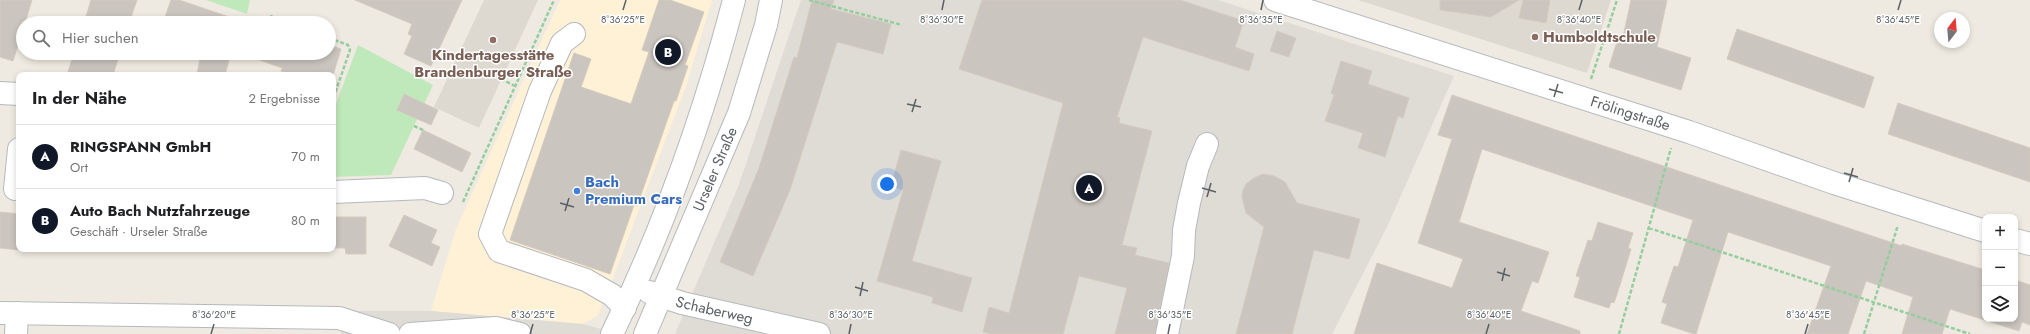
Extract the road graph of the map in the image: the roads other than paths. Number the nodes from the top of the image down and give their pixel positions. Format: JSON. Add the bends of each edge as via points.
{"nodes":[{"id":1,"x":734,"y":0,"type":"edge"},
{"id":2,"x":771,"y":0,"type":"edge"},
{"id":3,"x":1275,"y":0,"type":"edge"},
{"id":4,"x":574,"y":34,"type":"dead end"},
{"id":5,"x":0,"y":93,"type":"edge"},
{"id":6,"x":16,"y":94,"type":"edge"},
{"id":7,"x":1206,"y":144,"type":"dead end"},
{"id":8,"x":16,"y":164,"type":"edge"},
{"id":9,"x":11,"y":189,"type":"edge"},
{"id":10,"x":336,"y":192,"type":"edge"},
{"id":11,"x":442,"y":193,"type":"road end"},
{"id":12,"x":1982,"y":230,"type":"edge"},
{"id":13,"x":2018,"y":241,"type":"edge"},
{"id":14,"x":2030,"y":244,"type":"edge"},
{"id":15,"x":635,"y":287,"type":"junction"},
{"id":16,"x":662,"y":296,"type":"junction"},
{"id":17,"x":625,"y":308,"type":"junction"},
{"id":18,"x":11,"y":320,"type":"edge"},
{"id":19,"x":389,"y":334,"type":"edge"},
{"id":20,"x":410,"y":334,"type":"edge"},
{"id":21,"x":520,"y":334,"type":"edge"},
{"id":22,"x":612,"y":334,"type":"edge"},
{"id":23,"x":645,"y":334,"type":"edge"},
{"id":24,"x":819,"y":334,"type":"edge"},
{"id":25,"x":1167,"y":334,"type":"edge"}],
"edges":[{"from":1,"to":15,"type":"street","name":"Urseler Straße","via":[[684,163]]},
{"from":2,"to":16,"type":"street","name":"Urseler Straße","via":[[766,25],[739,113]]},
{"from":3,"to":12,"type":"street","name":"Frölingstraße","via":[[1677,128],[1834,183]]},
{"from":4,"to":17,"type":"street","via":[[562,43],[540,91],[490,234],[499,251],[586,280],[612,295]]},
{"from":5,"to":6,"type":"street"},
{"from":7,"to":25,"type":"street","via":[[1189,203],[1183,256]]},
{"from":8,"to":9,"type":"street"},
{"from":10,"to":11,"type":"street","via":[[425,188]]},
{"from":13,"to":14,"type":"street"},
{"from":15,"to":16,"type":"street","name":"Schaberweg"},
{"from":15,"to":17,"type":"street","name":"Urseler Straße"},
{"from":16,"to":23,"type":"street","name":"Urseler Straße"},
{"from":16,"to":24,"type":"street","name":"Schaberweg","via":[[682,303]]},
{"from":17,"to":22,"type":"street","name":"Urseler Straße"},
{"from":18,"to":19,"type":"street","via":[[339,318]]},
{"from":20,"to":21,"type":"street","via":[[496,328]]}]}
